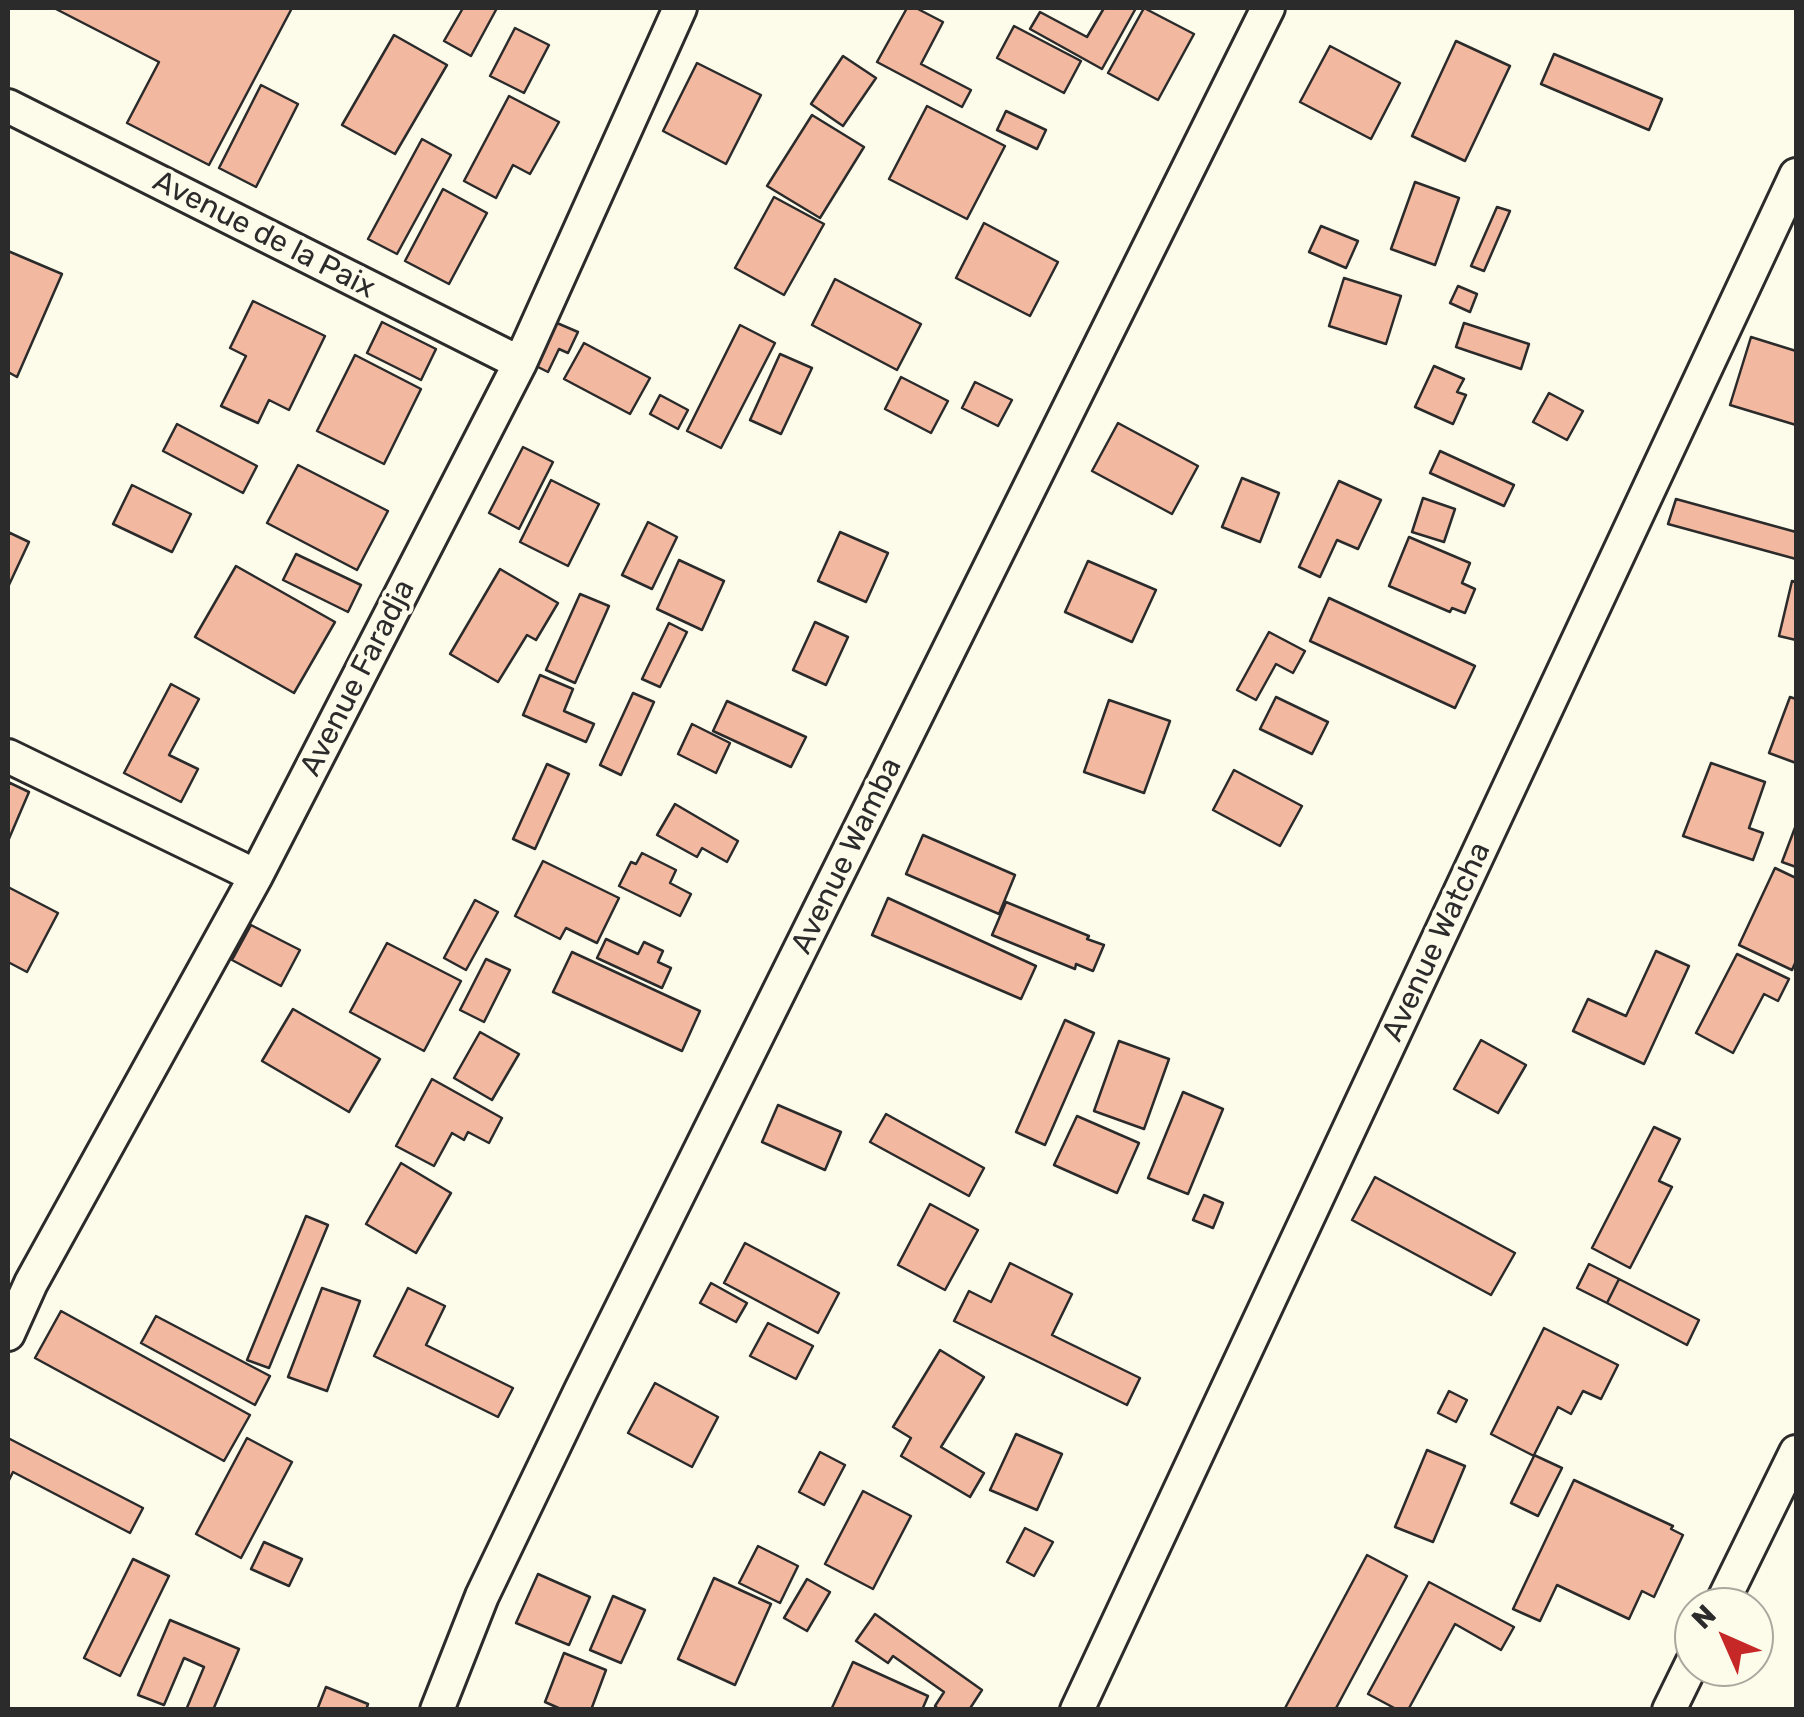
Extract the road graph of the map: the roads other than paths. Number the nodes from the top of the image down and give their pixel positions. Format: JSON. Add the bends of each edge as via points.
{"nodes":[{"id":1,"x":680,"y":8,"type":"edge"},
{"id":2,"x":1268,"y":8,"type":"edge"},
{"id":3,"x":8,"y":106,"type":"edge"},
{"id":4,"x":1796,"y":174,"type":"edge"},
{"id":5,"x":520,"y":363,"type":"junction"},
{"id":6,"x":8,"y":756,"type":"edge"},
{"id":7,"x":256,"y":876,"type":"junction"},
{"id":8,"x":20,"y":1277,"type":"edge"},
{"id":9,"x":8,"y":1334,"type":"edge"},
{"id":10,"x":1796,"y":1455,"type":"edge"},
{"id":11,"x":1730,"y":1587,"type":"edge"},
{"id":12,"x":1680,"y":1687,"type":"edge"},
{"id":13,"x":438,"y":1710,"type":"edge"},
{"id":14,"x":1077,"y":1710,"type":"edge"},
{"id":15,"x":1669,"y":1710,"type":"edge"}],
"edges":[{"from":1,"to":5,"type":"street","name":"Avenue Faradja"},
{"from":2,"to":13,"type":"street","name":"Avenue Wamba","via":[[581,1390],[482,1596]]},
{"from":3,"to":5,"type":"street","name":"Avenue de la Paix"},
{"from":4,"to":14,"type":"street","name":"Avenue Watcha"},
{"from":5,"to":7,"type":"street","name":"Avenue Faradja"},
{"from":6,"to":7,"type":"street"},
{"from":7,"to":8,"type":"street","name":"Avenue Faradja"},
{"from":8,"to":9,"type":"street","name":"Avenue Faradja"},
{"from":10,"to":11,"type":"street"},
{"from":12,"to":15,"type":"street"}]}
